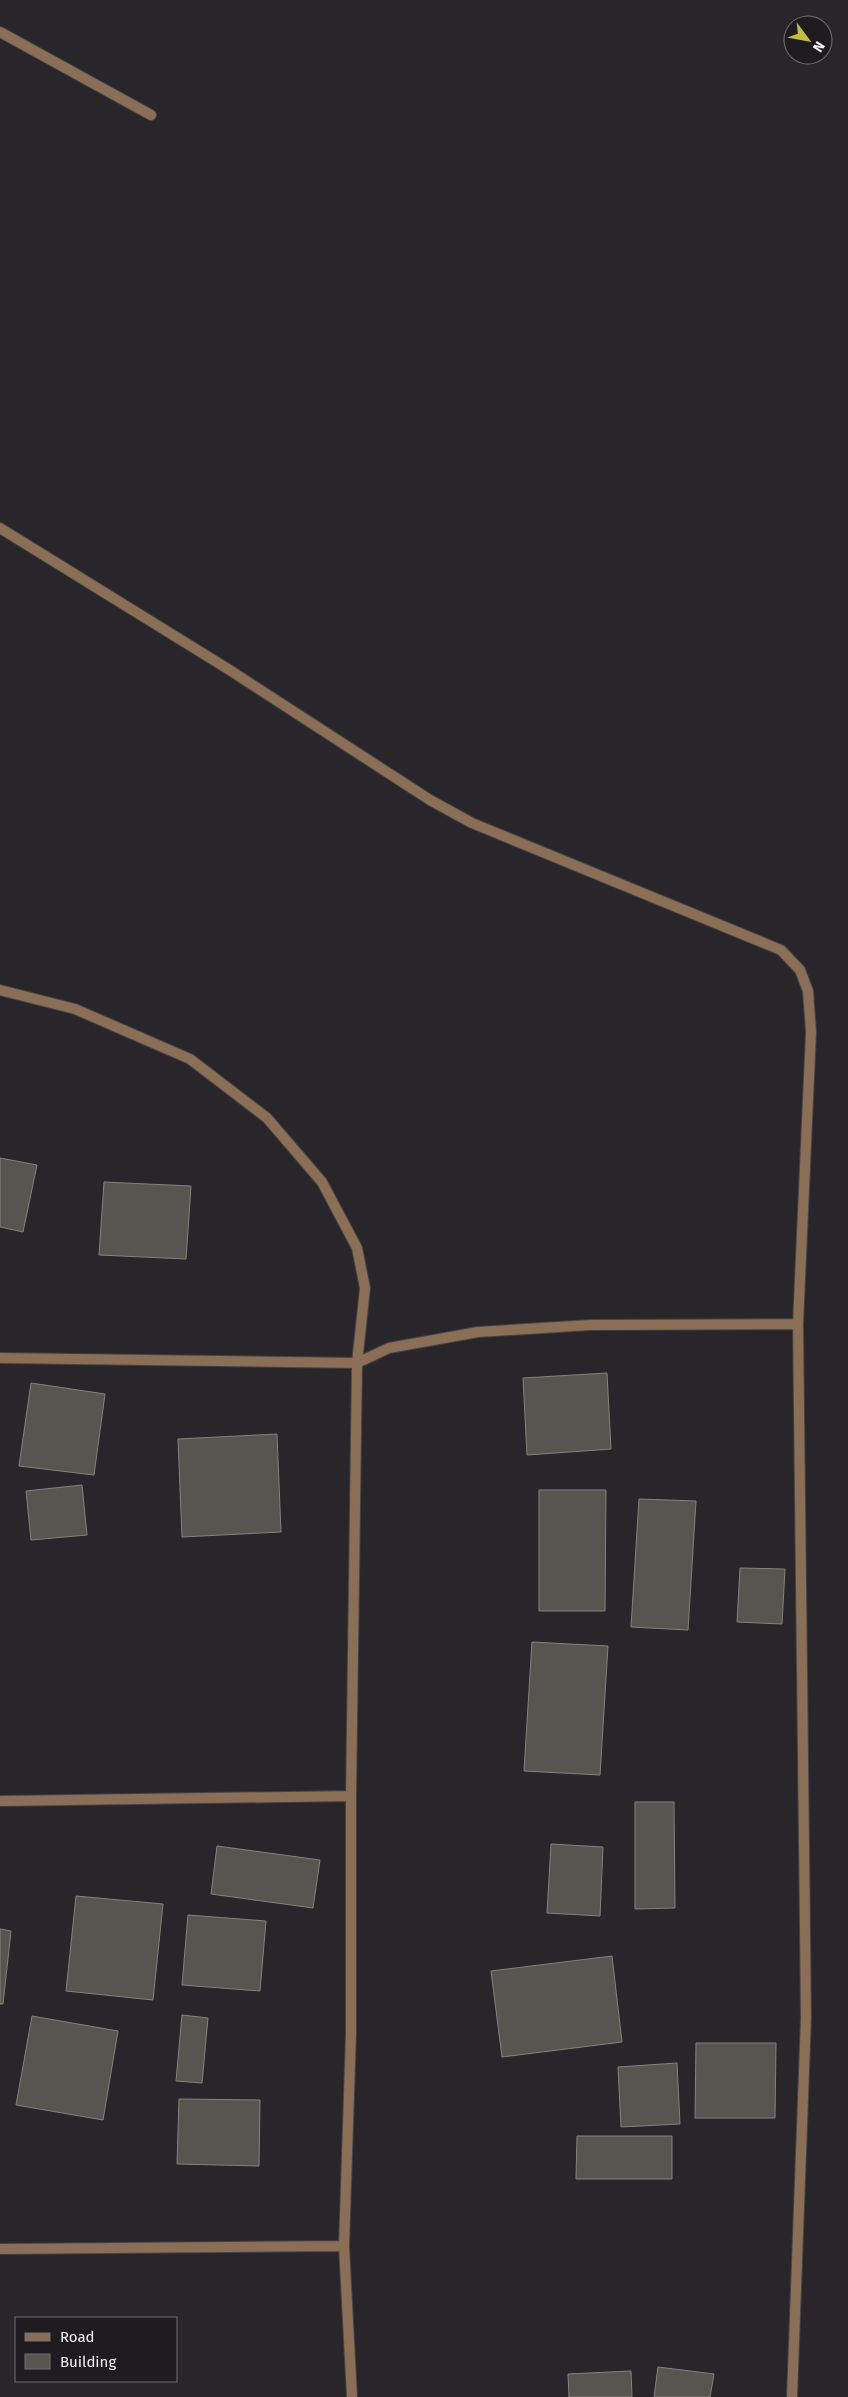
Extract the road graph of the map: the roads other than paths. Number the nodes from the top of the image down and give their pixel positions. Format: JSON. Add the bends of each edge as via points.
{"nodes":[{"id":1,"x":0,"y":32,"type":"edge"},
{"id":2,"x":151,"y":115,"type":"dead end"},
{"id":3,"x":0,"y":528,"type":"edge"},
{"id":4,"x":0,"y":990,"type":"edge"},
{"id":5,"x":798,"y":1324,"type":"junction"},
{"id":6,"x":0,"y":1358,"type":"edge"},
{"id":7,"x":357,"y":1363,"type":"junction"},
{"id":8,"x":351,"y":1796,"type":"junction"},
{"id":9,"x":0,"y":1801,"type":"edge"},
{"id":10,"x":344,"y":2246,"type":"junction"},
{"id":11,"x":0,"y":2249,"type":"edge"},
{"id":12,"x":352,"y":2397,"type":"edge"},
{"id":13,"x":792,"y":2397,"type":"edge"}],
"edges":[{"from":1,"to":2,"type":"street"},
{"from":3,"to":5,"type":"street","via":[[228,669],[430,800],[472,823],[781,950],[800,970],[808,991],[811,1032]]},
{"from":4,"to":7,"type":"street","via":[[76,1008],[190,1059],[267,1118],[322,1182],[358,1248],[365,1288]]},
{"from":5,"to":7,"type":"street","via":[[590,1325],[478,1332],[389,1348]]},
{"from":5,"to":13,"type":"street","via":[[806,2018]]},
{"from":6,"to":7,"type":"street"},
{"from":7,"to":8,"type":"street"},
{"from":8,"to":9,"type":"street"},
{"from":8,"to":10,"type":"street","via":[[351,2034]]},
{"from":10,"to":11,"type":"street"},
{"from":10,"to":12,"type":"street"}]}
